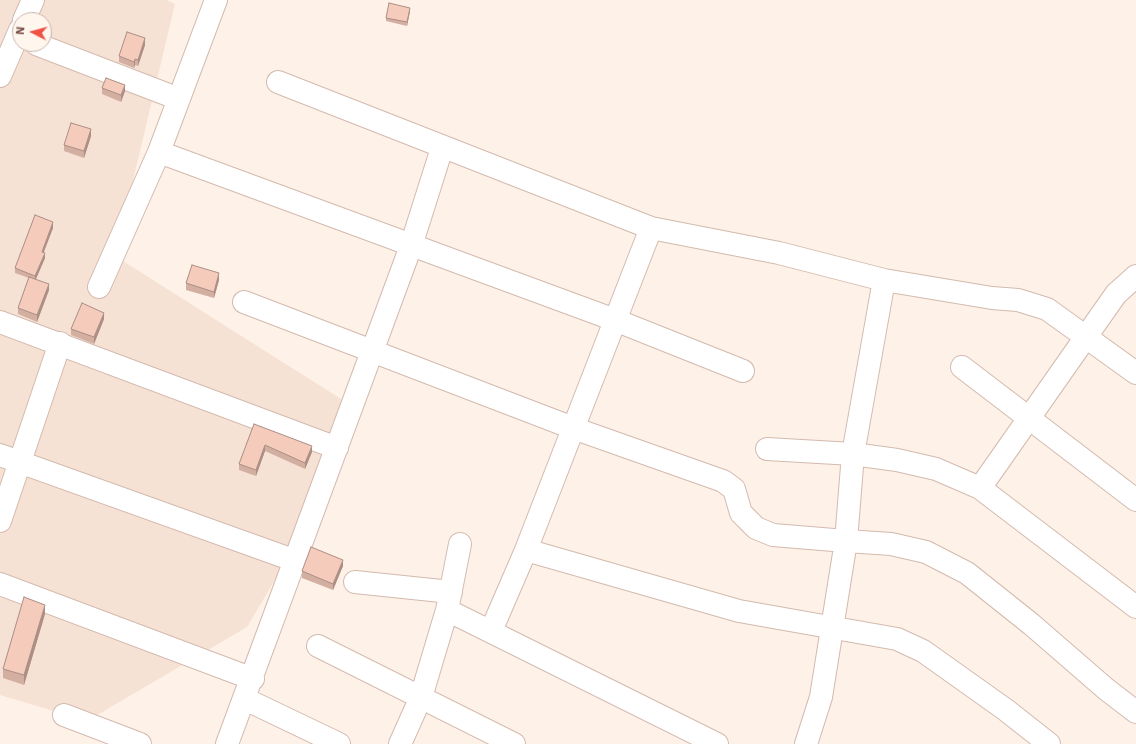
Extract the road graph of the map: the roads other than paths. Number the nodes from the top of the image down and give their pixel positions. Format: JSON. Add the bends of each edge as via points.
{"nodes":[{"id":1,"x":33,"y":0,"type":"edge"},
{"id":2,"x":216,"y":0,"type":"edge"},
{"id":3,"x":30,"y":12,"type":"edge"},
{"id":4,"x":52,"y":46,"type":"edge"},
{"id":5,"x":14,"y":52,"type":"edge"},
{"id":6,"x":0,"y":76,"type":"edge"},
{"id":7,"x":278,"y":82,"type":"dead end"},
{"id":8,"x":178,"y":99,"type":"junction"},
{"id":9,"x":442,"y":148,"type":"junction"},
{"id":10,"x":159,"y":152,"type":"junction"},
{"id":11,"x":651,"y":228,"type":"junction"},
{"id":12,"x":411,"y":246,"type":"junction"},
{"id":13,"x":1136,"y":276,"type":"edge"},
{"id":14,"x":884,"y":280,"type":"junction"},
{"id":15,"x":99,"y":287,"type":"dead end"},
{"id":16,"x":244,"y":302,"type":"dead end"},
{"id":17,"x":615,"y":320,"type":"junction"},
{"id":18,"x":0,"y":322,"type":"edge"},
{"id":19,"x":1086,"y":336,"type":"junction"},
{"id":20,"x":60,"y":343,"type":"junction"},
{"id":21,"x":373,"y":350,"type":"junction"},
{"id":22,"x":962,"y":367,"type":"dead end"},
{"id":23,"x":743,"y":370,"type":"dead end"},
{"id":24,"x":1136,"y":374,"type":"edge"},
{"id":25,"x":1028,"y":418,"type":"junction"},
{"id":26,"x":573,"y":428,"type":"junction"},
{"id":27,"x":337,"y":448,"type":"junction"},
{"id":28,"x":767,"y":449,"type":"dead end"},
{"id":29,"x":853,"y":454,"type":"junction"},
{"id":30,"x":0,"y":455,"type":"edge"},
{"id":31,"x":20,"y":462,"type":"junction"},
{"id":32,"x":980,"y":488,"type":"junction"},
{"id":33,"x":1136,"y":500,"type":"edge"},
{"id":34,"x":0,"y":521,"type":"edge"},
{"id":35,"x":846,"y":541,"type":"junction"},
{"id":36,"x":460,"y":544,"type":"dead end"},
{"id":37,"x":526,"y":550,"type":"junction"},
{"id":38,"x":296,"y":562,"type":"junction"},
{"id":39,"x":355,"y":582,"type":"dead end"},
{"id":40,"x":0,"y":584,"type":"edge"},
{"id":41,"x":449,"y":601,"type":"junction"},
{"id":42,"x":1136,"y":607,"type":"edge"},
{"id":43,"x":833,"y":627,"type":"junction"},
{"id":44,"x":491,"y":631,"type":"junction"},
{"id":45,"x":318,"y":646,"type":"dead end"},
{"id":46,"x":252,"y":679,"type":"junction"},
{"id":47,"x":421,"y":697,"type":"junction"},
{"id":48,"x":245,"y":699,"type":"junction"},
{"id":49,"x":1136,"y":712,"type":"edge"},
{"id":50,"x":64,"y":715,"type":"dead end"},
{"id":51,"x":140,"y":744,"type":"edge"},
{"id":52,"x":227,"y":744,"type":"edge"},
{"id":53,"x":339,"y":744,"type":"edge"},
{"id":54,"x":400,"y":744,"type":"edge"},
{"id":55,"x":514,"y":744,"type":"edge"},
{"id":56,"x":718,"y":744,"type":"edge"},
{"id":57,"x":806,"y":744,"type":"edge"},
{"id":58,"x":1049,"y":744,"type":"edge"}],
"edges":[{"from":1,"to":3,"type":"street"},
{"from":2,"to":8,"type":"street"},
{"from":4,"to":8,"type":"street"},
{"from":5,"to":6,"type":"street"},
{"from":7,"to":9,"type":"street"},
{"from":8,"to":10,"type":"street"},
{"from":9,"to":11,"type":"street"},
{"from":9,"to":12,"type":"street"},
{"from":10,"to":12,"type":"street"},
{"from":10,"to":15,"type":"street"},
{"from":11,"to":14,"type":"street","via":[[779,253]]},
{"from":11,"to":17,"type":"street"},
{"from":12,"to":17,"type":"street"},
{"from":12,"to":21,"type":"street"},
{"from":13,"to":19,"type":"street","via":[[1116,294]]},
{"from":14,"to":19,"type":"street","via":[[1018,300],[1047,309]]},
{"from":14,"to":29,"type":"street"},
{"from":16,"to":21,"type":"street"},
{"from":17,"to":23,"type":"street"},
{"from":17,"to":26,"type":"street"},
{"from":18,"to":20,"type":"street"},
{"from":19,"to":24,"type":"street"},
{"from":19,"to":25,"type":"street"},
{"from":20,"to":27,"type":"street"},
{"from":20,"to":31,"type":"street"},
{"from":21,"to":26,"type":"street"},
{"from":21,"to":27,"type":"street"},
{"from":22,"to":25,"type":"street"},
{"from":25,"to":32,"type":"street"},
{"from":25,"to":33,"type":"street"},
{"from":26,"to":35,"type":"street","via":[[723,481],[734,489],[741,513],[756,528],[773,535]]},
{"from":26,"to":37,"type":"street"},
{"from":27,"to":38,"type":"street"},
{"from":28,"to":29,"type":"street"},
{"from":29,"to":32,"type":"street","via":[[936,469]]},
{"from":29,"to":35,"type":"street"},
{"from":30,"to":31,"type":"street"},
{"from":31,"to":34,"type":"street"},
{"from":31,"to":38,"type":"street"},
{"from":32,"to":42,"type":"street"},
{"from":35,"to":43,"type":"street"},
{"from":35,"to":49,"type":"street","via":[[891,544],[926,552],[967,573]]},
{"from":36,"to":41,"type":"street"},
{"from":37,"to":43,"type":"street","via":[[739,611]]},
{"from":37,"to":44,"type":"street"},
{"from":38,"to":46,"type":"street"},
{"from":39,"to":41,"type":"street"},
{"from":40,"to":46,"type":"street"},
{"from":41,"to":44,"type":"street"},
{"from":41,"to":47,"type":"street"},
{"from":43,"to":57,"type":"street","via":[[821,697]]},
{"from":43,"to":58,"type":"street","via":[[897,639],[923,651]]},
{"from":44,"to":56,"type":"street"},
{"from":45,"to":47,"type":"street"},
{"from":46,"to":48,"type":"street"},
{"from":47,"to":54,"type":"street"},
{"from":47,"to":55,"type":"street"},
{"from":48,"to":52,"type":"street"},
{"from":48,"to":53,"type":"street"},
{"from":50,"to":51,"type":"street"}]}
